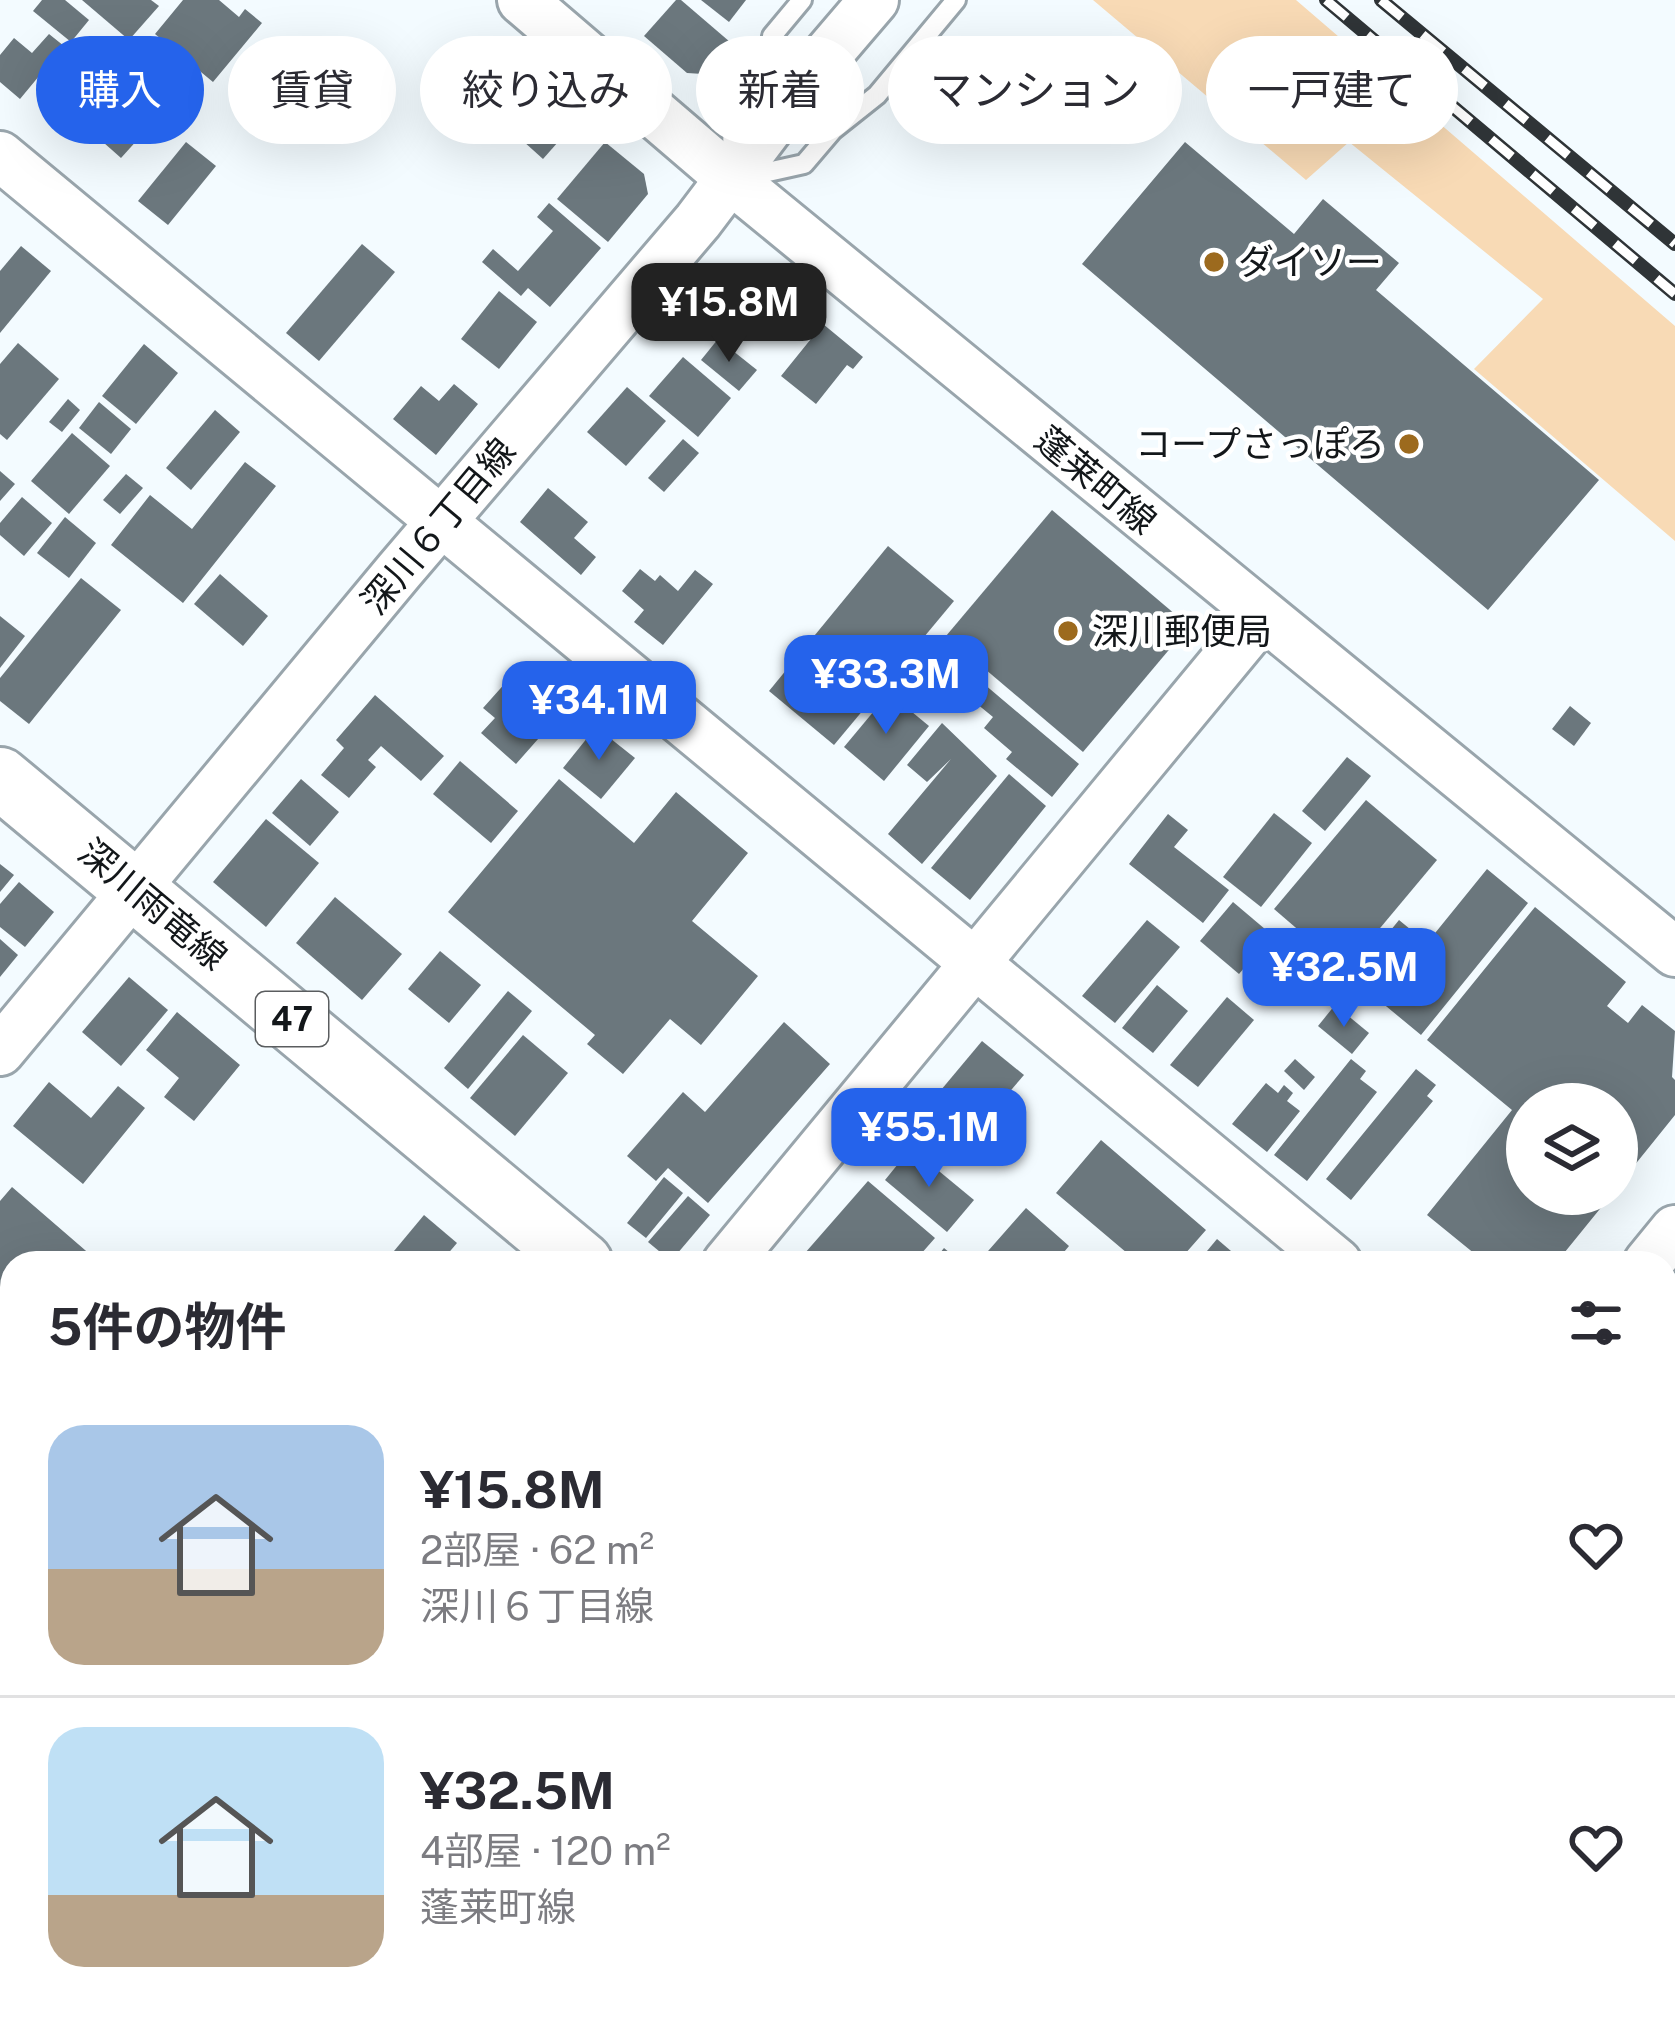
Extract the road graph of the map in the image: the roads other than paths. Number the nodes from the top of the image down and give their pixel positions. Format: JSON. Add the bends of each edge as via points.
{"nodes":[{"id":1,"x":522,"y":0,"type":"edge"},
{"id":2,"x":802,"y":0,"type":"edge"},
{"id":3,"x":874,"y":0,"type":"edge"},
{"id":4,"x":956,"y":0,"type":"edge"},
{"id":5,"x":0,"y":156,"type":"edge"},
{"id":6,"x":732,"y":180,"type":"junction"},
{"id":7,"x":441,"y":522,"type":"junction"},
{"id":8,"x":1262,"y":616,"type":"junction"},
{"id":9,"x":0,"y":778,"type":"edge"},
{"id":10,"x":135,"y":888,"type":"junction"},
{"id":11,"x":1675,"y":952,"type":"edge"},
{"id":12,"x":974,"y":963,"type":"junction"},
{"id":13,"x":0,"y":1051,"type":"edge"},
{"id":14,"x":567,"y":1251,"type":"edge"},
{"id":15,"x":737,"y":1251,"type":"edge"},
{"id":16,"x":1322,"y":1251,"type":"edge"}],
"edges":[{"from":1,"to":6,"type":"street","name":"蓬莱町線"},
{"from":2,"to":6,"type":"lane","via":[[772,36],[770,66],[734,107]]},
{"from":3,"to":6,"type":"street","name":"深川６丁目線"},
{"from":4,"to":6,"type":"lane","via":[[877,95],[804,164]]},
{"from":5,"to":7,"type":"street"},
{"from":6,"to":7,"type":"street","name":"深川６丁目線"},
{"from":6,"to":8,"type":"street","name":"蓬莱町線"},
{"from":7,"to":10,"type":"street","name":"深川６丁目線"},
{"from":7,"to":12,"type":"street"},
{"from":8,"to":11,"type":"street","name":"蓬莱町線"},
{"from":8,"to":12,"type":"street"},
{"from":9,"to":10,"type":"main road","name":"深川雨竜線","number":"47"},
{"from":10,"to":13,"type":"street","name":"深川６丁目線"},
{"from":10,"to":14,"type":"main road","name":"深川雨竜線","number":"47"},
{"from":12,"to":15,"type":"street"},
{"from":12,"to":16,"type":"street"}]}
